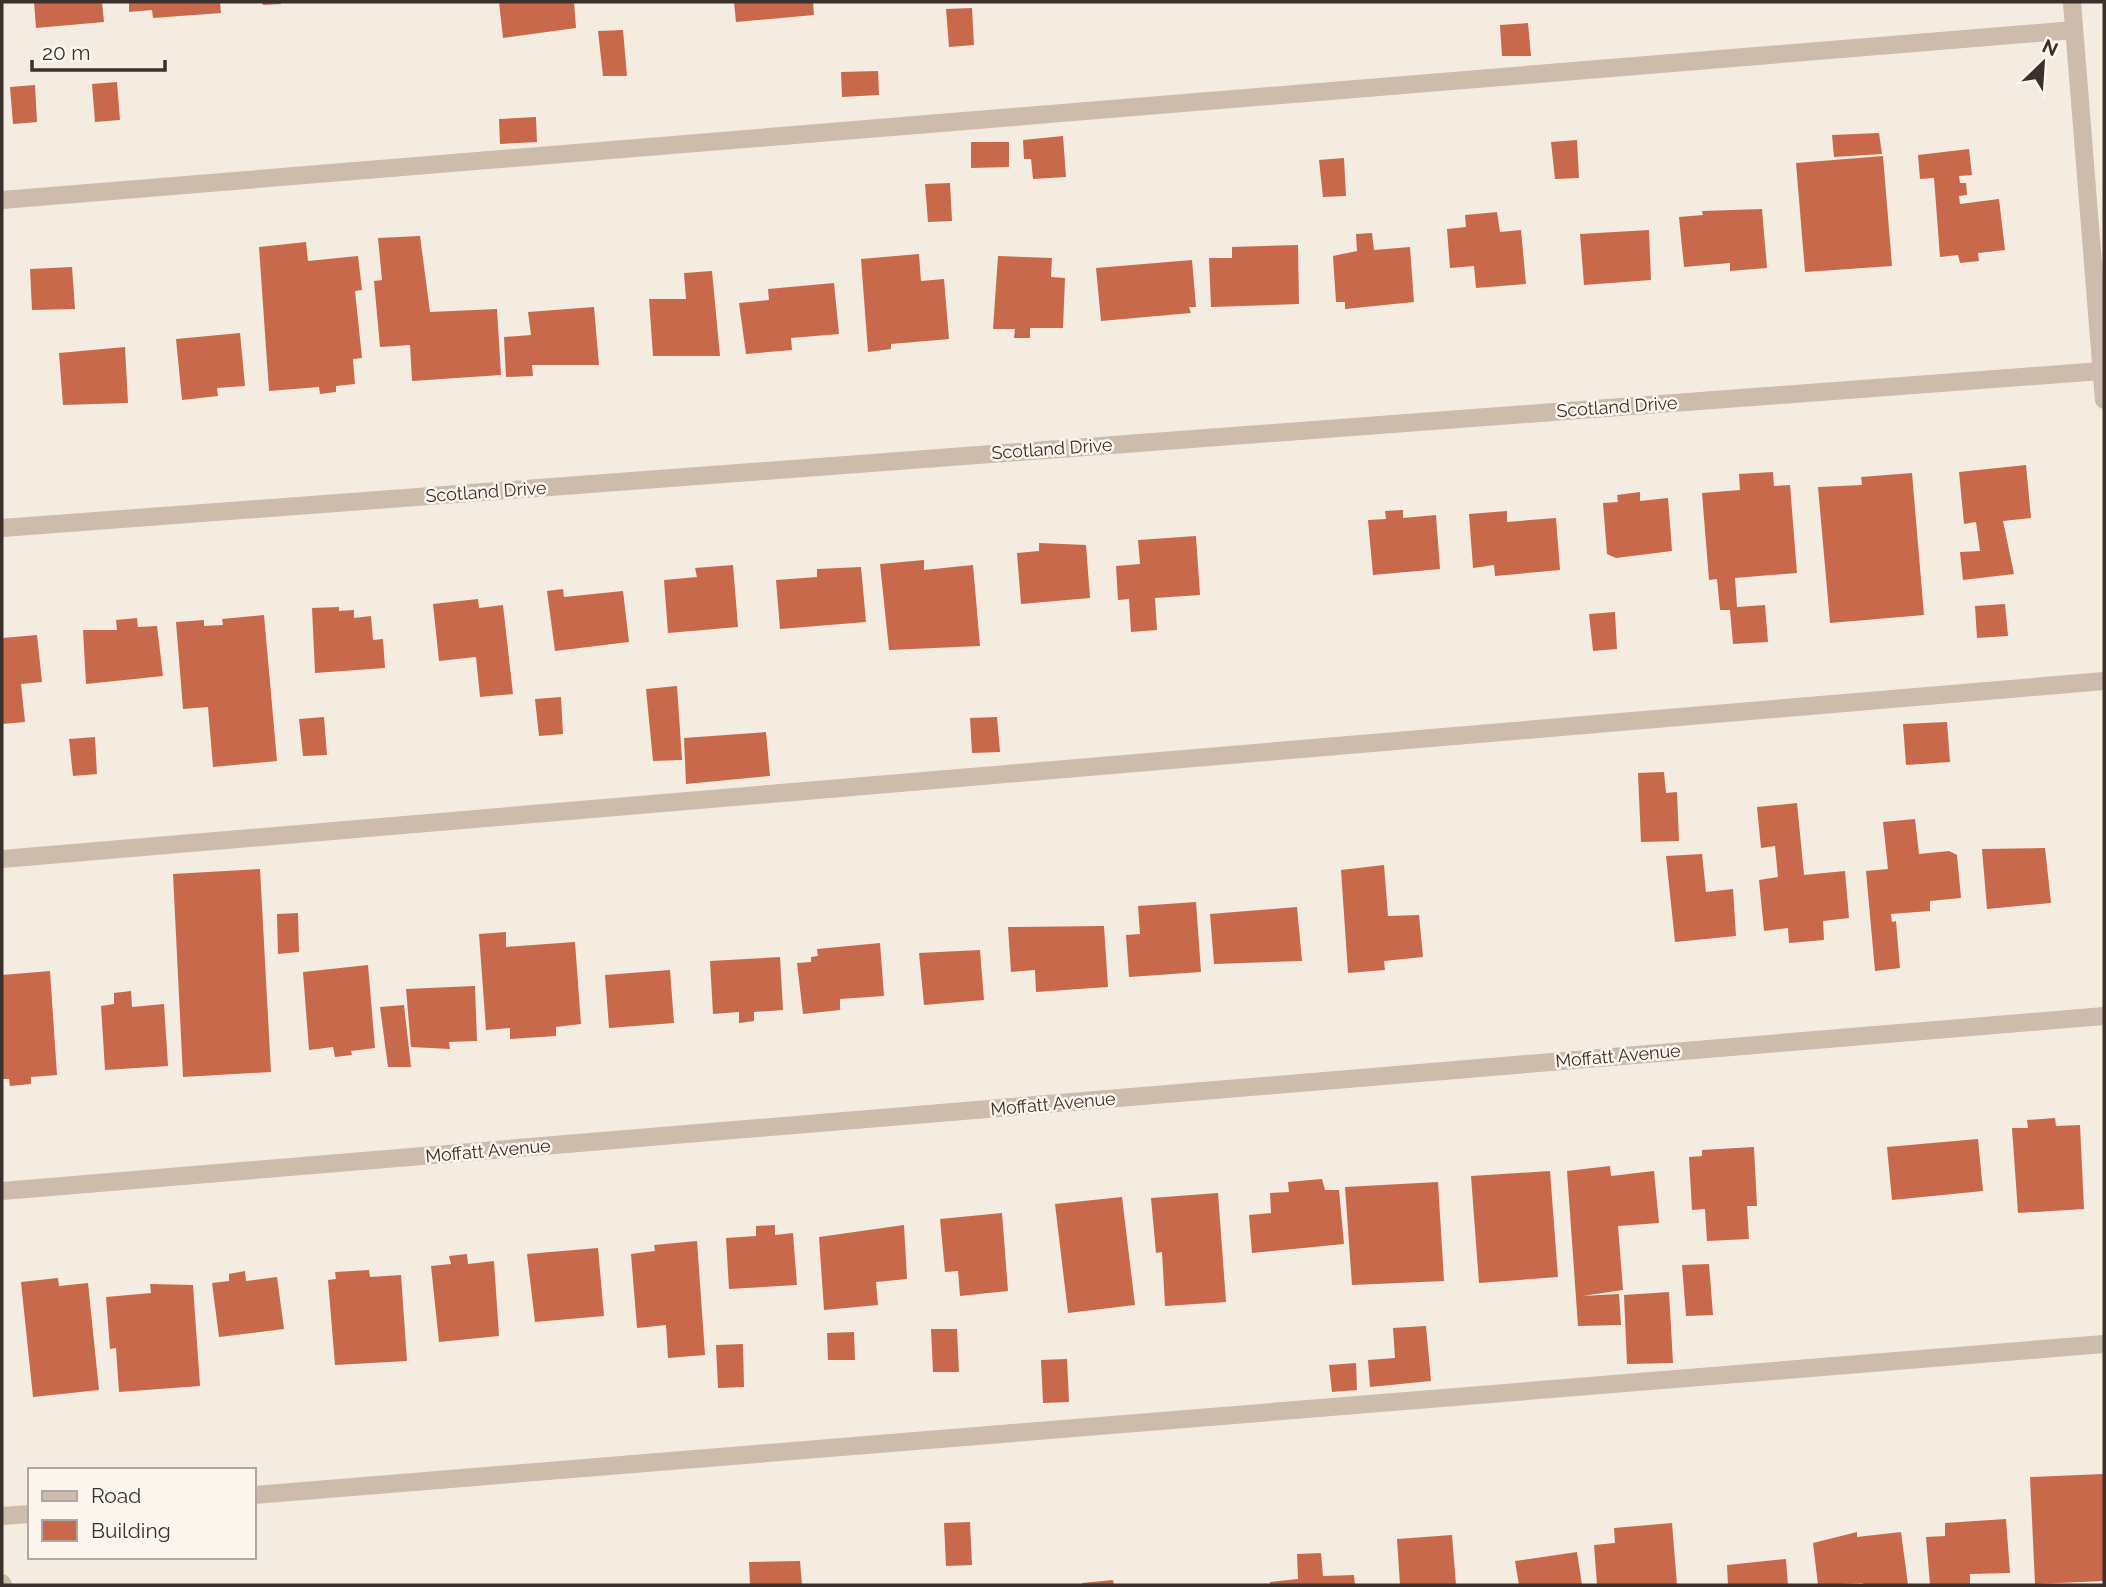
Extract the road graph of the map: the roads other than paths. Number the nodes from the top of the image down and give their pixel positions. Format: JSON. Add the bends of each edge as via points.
{"nodes":[{"id":1,"x":2072,"y":2,"type":"edge"},
{"id":2,"x":2074,"y":30,"type":"junction"},
{"id":3,"x":2,"y":200,"type":"edge"},
{"id":4,"x":2101,"y":371,"type":"junction"},
{"id":5,"x":2104,"y":400,"type":"edge"},
{"id":6,"x":2,"y":528,"type":"edge"},
{"id":7,"x":2104,"y":681,"type":"edge"},
{"id":8,"x":2,"y":859,"type":"edge"},
{"id":9,"x":2104,"y":1016,"type":"edge"},
{"id":10,"x":2,"y":1191,"type":"edge"},
{"id":11,"x":2104,"y":1344,"type":"edge"},
{"id":12,"x":256,"y":1495,"type":"edge"},
{"id":13,"x":28,"y":1514,"type":"edge"},
{"id":14,"x":2,"y":1516,"type":"edge"}],
"edges":[{"from":1,"to":2,"type":"street"},
{"from":2,"to":3,"type":"street"},
{"from":2,"to":4,"type":"street"},
{"from":4,"to":5,"type":"street"},
{"from":4,"to":6,"type":"street","name":"Scotland Drive"},
{"from":7,"to":8,"type":"street"},
{"from":9,"to":10,"type":"street","name":"Moffatt Avenue"},
{"from":11,"to":12,"type":"street"},
{"from":13,"to":14,"type":"street"}]}
